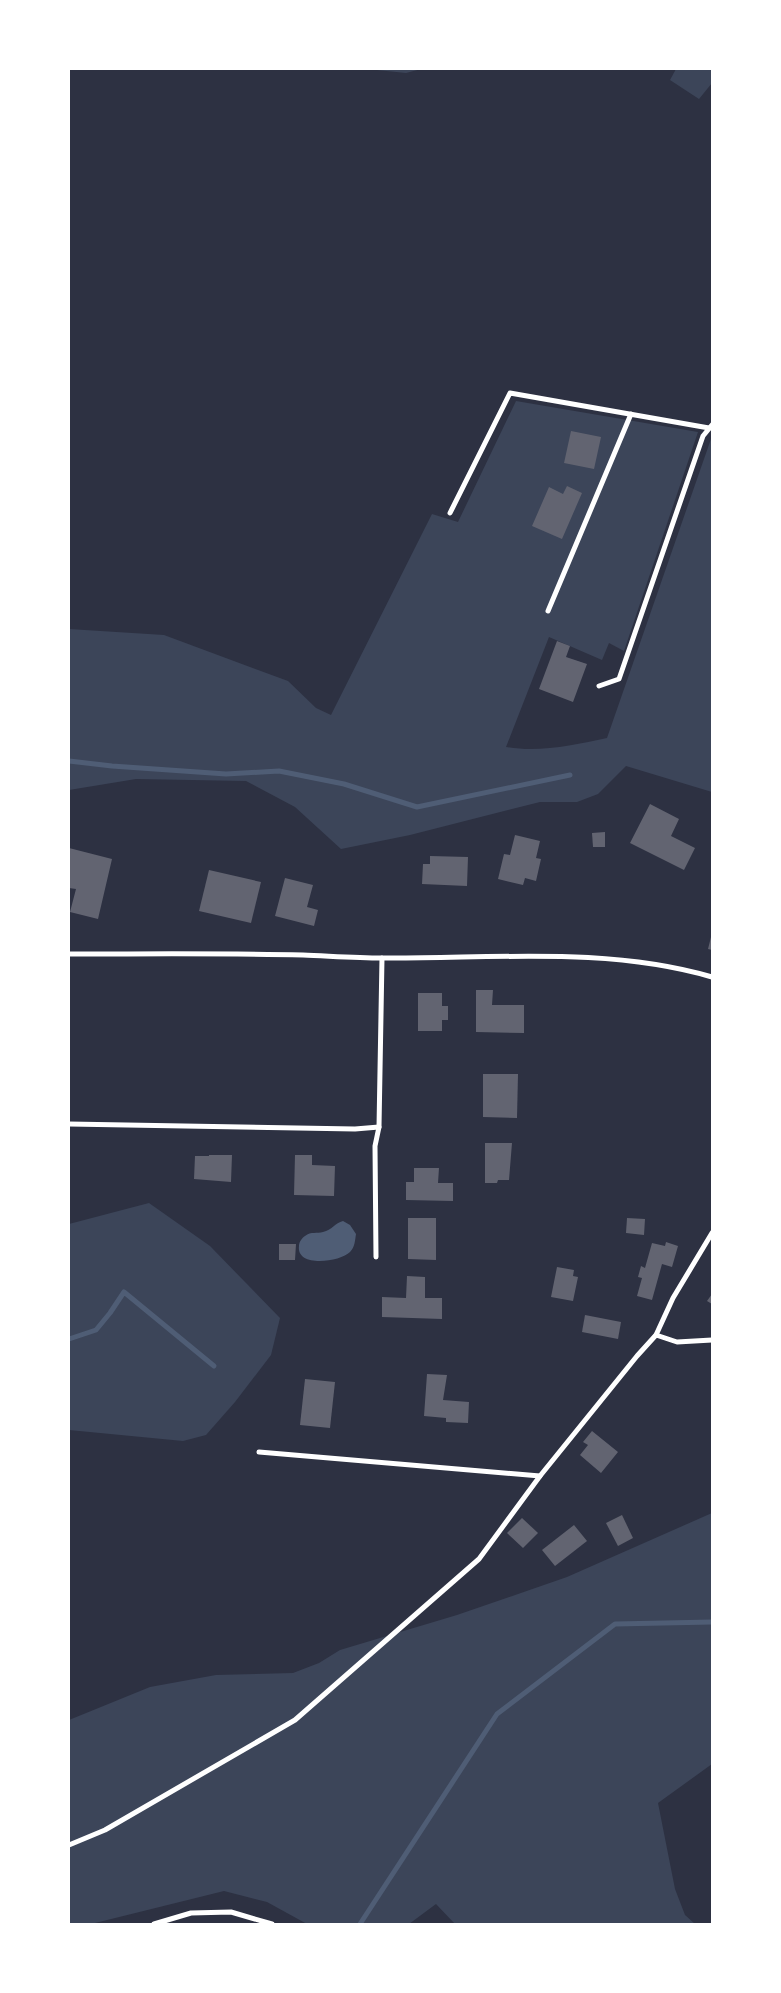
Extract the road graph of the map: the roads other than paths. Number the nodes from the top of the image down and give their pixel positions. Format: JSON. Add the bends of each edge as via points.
{"nodes":[{"id":1,"x":631,"y":414,"type":"junction"},
{"id":2,"x":710,"y":427,"type":"edge"},
{"id":3,"x":450,"y":513,"type":"dead end"},
{"id":4,"x":548,"y":611,"type":"dead end"},
{"id":5,"x":599,"y":686,"type":"dead end"},
{"id":6,"x":69,"y":954,"type":"edge"},
{"id":7,"x":382,"y":958,"type":"junction"},
{"id":8,"x":712,"y":977,"type":"edge"},
{"id":9,"x":69,"y":1124,"type":"edge"},
{"id":10,"x":379,"y":1127,"type":"junction"},
{"id":11,"x":712,"y":1233,"type":"edge"},
{"id":12,"x":376,"y":1257,"type":"dead end"},
{"id":13,"x":656,"y":1335,"type":"junction"},
{"id":14,"x":712,"y":1340,"type":"edge"},
{"id":15,"x":259,"y":1452,"type":"dead end"},
{"id":16,"x":540,"y":1476,"type":"junction"},
{"id":17,"x":69,"y":1845,"type":"edge"},
{"id":18,"x":154,"y":1924,"type":"edge"},
{"id":19,"x":272,"y":1924,"type":"edge"}],
"edges":[{"from":1,"to":2,"type":"street"},
{"from":1,"to":3,"type":"street","via":[[510,393]]},
{"from":1,"to":4,"type":"street"},
{"from":2,"to":5,"type":"street","via":[[703,436],[619,679]]},
{"from":6,"to":7,"type":"street"},
{"from":7,"to":8,"type":"street","via":[[598,958],[687,970]]},
{"from":7,"to":10,"type":"street"},
{"from":9,"to":10,"type":"street"},
{"from":10,"to":12,"type":"street","via":[[375,1146]]},
{"from":11,"to":13,"type":"street"},
{"from":13,"to":14,"type":"street","via":[[677,1342]]},
{"from":13,"to":16,"type":"street"},
{"from":15,"to":16,"type":"street"},
{"from":16,"to":17,"type":"street","via":[[479,1559],[294,1720],[105,1830]]},
{"from":18,"to":19,"type":"street","via":[[191,1913],[232,1912]]}]}
